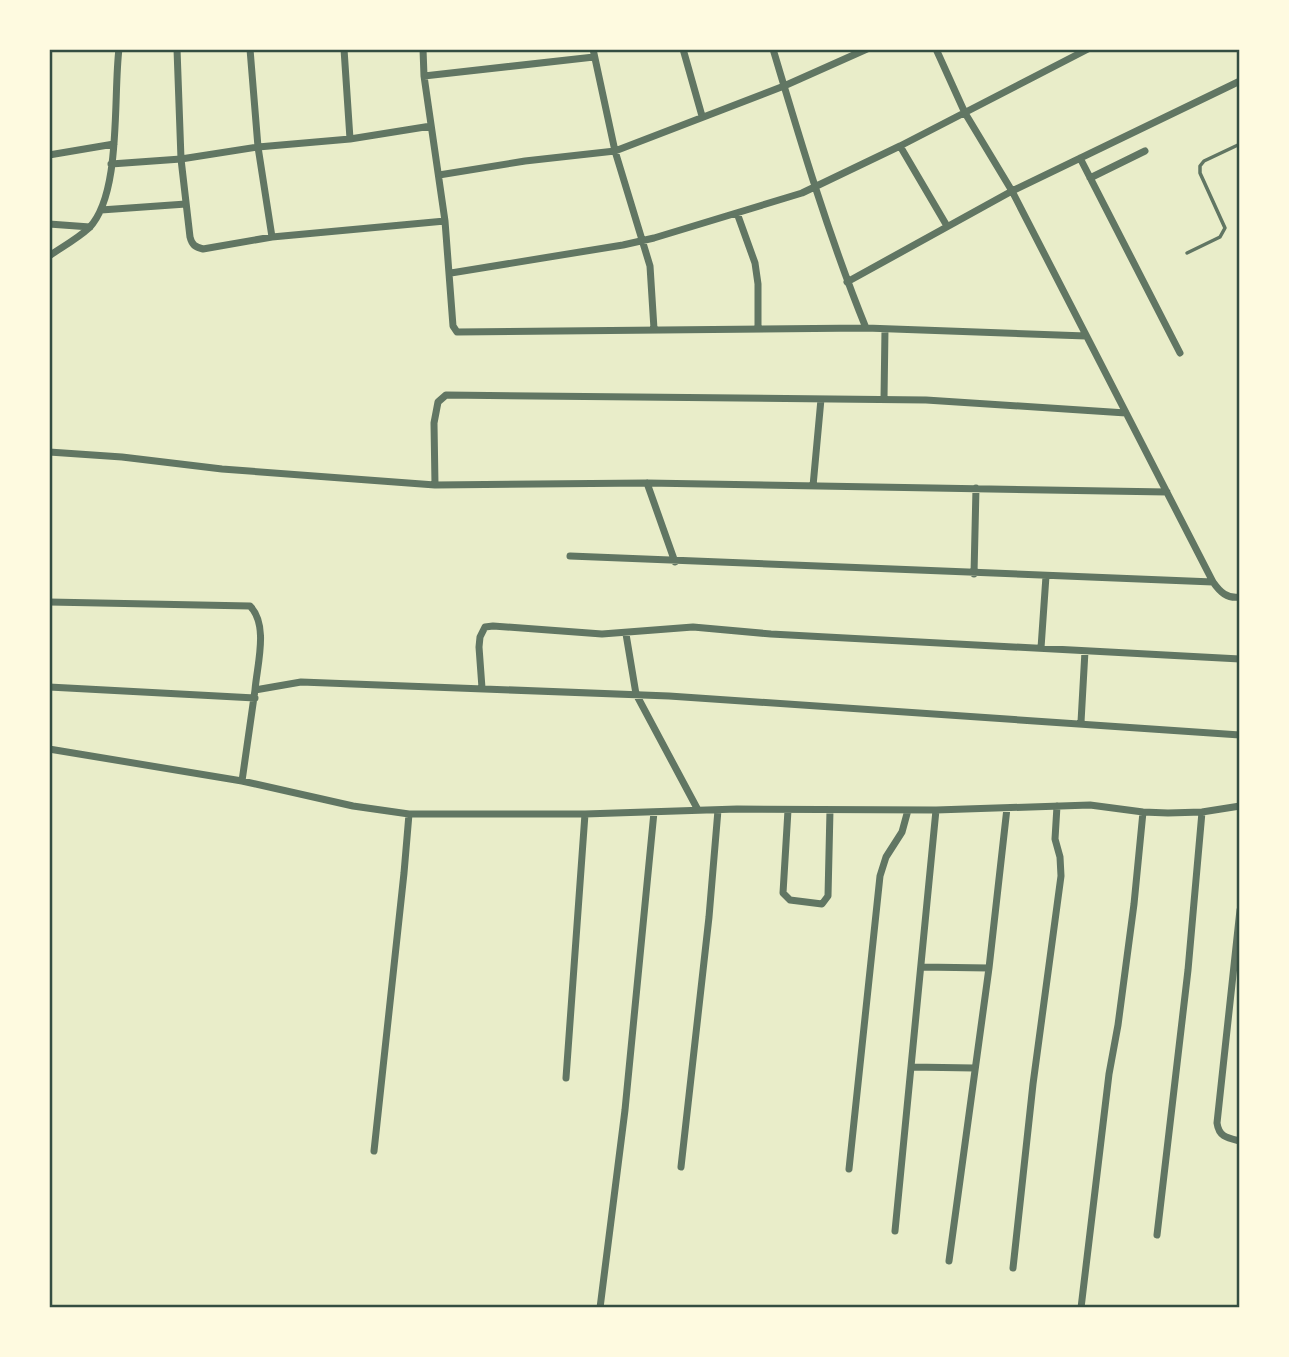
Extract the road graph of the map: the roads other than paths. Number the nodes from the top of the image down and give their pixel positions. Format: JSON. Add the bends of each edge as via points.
{"nodes":[{"id":1,"x":118,"y":49,"type":"edge"},
{"id":2,"x":177,"y":49,"type":"edge"},
{"id":3,"x":250,"y":49,"type":"edge"},
{"id":4,"x":344,"y":49,"type":"edge"},
{"id":5,"x":423,"y":49,"type":"edge"},
{"id":6,"x":683,"y":49,"type":"edge"},
{"id":7,"x":772,"y":49,"type":"edge"},
{"id":8,"x":867,"y":49,"type":"edge"},
{"id":9,"x":936,"y":49,"type":"edge"},
{"id":10,"x":1088,"y":49,"type":"edge"},
{"id":11,"x":594,"y":53,"type":"edge"},
{"id":12,"x":425,"y":76,"type":"junction"},
{"id":13,"x":1240,"y":81,"type":"edge"},
{"id":14,"x":784,"y":86,"type":"junction"},
{"id":15,"x":965,"y":113,"type":"junction"},
{"id":16,"x":702,"y":116,"type":"junction"},
{"id":17,"x":431,"y":126,"type":"junction"},
{"id":18,"x":350,"y":139,"type":"junction"},
{"id":19,"x":114,"y":144,"type":"junction"},
{"id":20,"x":1240,"y":144,"type":"edge"},
{"id":21,"x":900,"y":146,"type":"junction"},
{"id":22,"x":258,"y":147,"type":"junction"},
{"id":23,"x":615,"y":150,"type":"junction"},
{"id":24,"x":1145,"y":151,"type":"dead end"},
{"id":25,"x":49,"y":155,"type":"edge"},
{"id":26,"x":1080,"y":158,"type":"junction"},
{"id":27,"x":181,"y":159,"type":"junction"},
{"id":28,"x":111,"y":164,"type":"junction"},
{"id":29,"x":439,"y":175,"type":"junction"},
{"id":30,"x":1090,"y":178,"type":"junction"},
{"id":31,"x":815,"y":188,"type":"junction"},
{"id":32,"x":1012,"y":191,"type":"junction"},
{"id":33,"x":186,"y":204,"type":"junction"},
{"id":34,"x":102,"y":210,"type":"junction"},
{"id":35,"x":737,"y":213,"type":"junction"},
{"id":36,"x":445,"y":221,"type":"junction"},
{"id":37,"x":49,"y":224,"type":"edge"},
{"id":38,"x":947,"y":226,"type":"junction"},
{"id":39,"x":90,"y":227,"type":"junction"},
{"id":40,"x":272,"y":237,"type":"junction"},
{"id":41,"x":643,"y":240,"type":"junction"},
{"id":42,"x":1187,"y":253,"type":"dead end"},
{"id":43,"x":49,"y":256,"type":"edge"},
{"id":44,"x":450,"y":272,"type":"junction"},
{"id":45,"x":847,"y":282,"type":"junction"},
{"id":46,"x":758,"y":328,"type":"junction"},
{"id":47,"x":866,"y":328,"type":"junction"},
{"id":48,"x":654,"y":329,"type":"junction"},
{"id":49,"x":885,"y":329,"type":"junction"},
{"id":50,"x":1086,"y":336,"type":"junction"},
{"id":51,"x":1180,"y":353,"type":"dead end"},
{"id":52,"x":821,"y":399,"type":"junction"},
{"id":53,"x":884,"y":399,"type":"junction"},
{"id":54,"x":1126,"y":413,"type":"junction"},
{"id":55,"x":49,"y":452,"type":"edge"},
{"id":56,"x":647,"y":483,"type":"junction"},
{"id":57,"x":435,"y":485,"type":"junction"},
{"id":58,"x":813,"y":486,"type":"junction"},
{"id":59,"x":976,"y":488,"type":"junction"},
{"id":60,"x":1167,"y":492,"type":"junction"},
{"id":61,"x":570,"y":556,"type":"dead end"},
{"id":62,"x":675,"y":562,"type":"junction"},
{"id":63,"x":974,"y":574,"type":"junction"},
{"id":64,"x":1045,"y":576,"type":"junction"},
{"id":65,"x":1213,"y":582,"type":"junction"},
{"id":66,"x":1240,"y":597,"type":"edge"},
{"id":67,"x":49,"y":602,"type":"edge"},
{"id":68,"x":626,"y":634,"type":"junction"},
{"id":69,"x":1041,"y":648,"type":"junction"},
{"id":70,"x":1085,"y":651,"type":"junction"},
{"id":71,"x":1240,"y":659,"type":"edge"},
{"id":72,"x":49,"y":687,"type":"edge"},
{"id":73,"x":482,"y":688,"type":"junction"},
{"id":74,"x":255,"y":694,"type":"junction"},
{"id":75,"x":636,"y":694,"type":"junction"},
{"id":76,"x":1081,"y":722,"type":"junction"},
{"id":77,"x":1240,"y":735,"type":"edge"},
{"id":78,"x":49,"y":749,"type":"edge"},
{"id":79,"x":242,"y":781,"type":"junction"},
{"id":80,"x":1056,"y":806,"type":"junction"},
{"id":81,"x":1240,"y":806,"type":"edge"},
{"id":82,"x":1007,"y":808,"type":"junction"},
{"id":83,"x":698,"y":810,"type":"junction"},
{"id":84,"x":718,"y":810,"type":"junction"},
{"id":85,"x":788,"y":810,"type":"junction"},
{"id":86,"x":830,"y":810,"type":"junction"},
{"id":87,"x":908,"y":810,"type":"junction"},
{"id":88,"x":936,"y":810,"type":"junction"},
{"id":89,"x":654,"y":812,"type":"junction"},
{"id":90,"x":1143,"y":812,"type":"junction"},
{"id":91,"x":1202,"y":812,"type":"junction"},
{"id":92,"x":408,"y":814,"type":"junction"},
{"id":93,"x":585,"y":814,"type":"junction"},
{"id":94,"x":1240,"y":909,"type":"edge"},
{"id":95,"x":921,"y":967,"type":"junction"},
{"id":96,"x":989,"y":968,"type":"junction"},
{"id":97,"x":911,"y":1067,"type":"junction"},
{"id":98,"x":974,"y":1068,"type":"junction"},
{"id":99,"x":566,"y":1078,"type":"dead end"},
{"id":100,"x":1240,"y":1141,"type":"edge"},
{"id":101,"x":374,"y":1151,"type":"dead end"},
{"id":102,"x":681,"y":1167,"type":"dead end"},
{"id":103,"x":849,"y":1169,"type":"dead end"},
{"id":104,"x":895,"y":1231,"type":"dead end"},
{"id":105,"x":1157,"y":1236,"type":"dead end"},
{"id":106,"x":949,"y":1261,"type":"dead end"},
{"id":107,"x":1013,"y":1268,"type":"dead end"},
{"id":108,"x":600,"y":1308,"type":"edge"},
{"id":109,"x":1081,"y":1308,"type":"edge"}],
"edges":[{"from":1,"to":19,"type":"street"},
{"from":2,"to":27,"type":"street"},
{"from":3,"to":22,"type":"street"},
{"from":4,"to":18,"type":"street"},
{"from":5,"to":12,"type":"street"},
{"from":6,"to":16,"type":"street"},
{"from":7,"to":14,"type":"street"},
{"from":8,"to":14,"type":"street"},
{"from":9,"to":15,"type":"street"},
{"from":10,"to":15,"type":"street"},
{"from":11,"to":12,"type":"street"},
{"from":11,"to":23,"type":"street"},
{"from":12,"to":17,"type":"street"},
{"from":13,"to":26,"type":"street"},
{"from":14,"to":16,"type":"street"},
{"from":14,"to":31,"type":"street"},
{"from":15,"to":21,"type":"street"},
{"from":15,"to":32,"type":"street"},
{"from":16,"to":23,"type":"street"},
{"from":17,"to":18,"type":"street"},
{"from":17,"to":29,"type":"street"},
{"from":18,"to":22,"type":"street"},
{"from":19,"to":25,"type":"street"},
{"from":19,"to":28,"type":"street"},
{"from":20,"to":42,"type":"lane","via":[[1200,166],[1225,228],[1220,237]]},
{"from":21,"to":31,"type":"street"},
{"from":21,"to":38,"type":"street"},
{"from":22,"to":27,"type":"street"},
{"from":22,"to":40,"type":"street"},
{"from":23,"to":29,"type":"street"},
{"from":23,"to":41,"type":"street"},
{"from":24,"to":30,"type":"street"},
{"from":26,"to":30,"type":"street"},
{"from":26,"to":32,"type":"street"},
{"from":27,"to":28,"type":"street"},
{"from":27,"to":33,"type":"street"},
{"from":28,"to":34,"type":"street"},
{"from":29,"to":36,"type":"street"},
{"from":30,"to":51,"type":"street"},
{"from":31,"to":35,"type":"street"},
{"from":31,"to":45,"type":"street"},
{"from":32,"to":38,"type":"street"},
{"from":32,"to":50,"type":"street"},
{"from":33,"to":34,"type":"street"},
{"from":33,"to":40,"type":"street","via":[[190,237],[197,248]]},
{"from":34,"to":39,"type":"street"},
{"from":35,"to":41,"type":"street"},
{"from":35,"to":46,"type":"street","via":[[755,263]]},
{"from":36,"to":40,"type":"street"},
{"from":36,"to":44,"type":"street"},
{"from":37,"to":39,"type":"street"},
{"from":38,"to":45,"type":"street"},
{"from":39,"to":43,"type":"street"},
{"from":41,"to":44,"type":"street"},
{"from":41,"to":48,"type":"street","via":[[653,286]]},
{"from":44,"to":48,"type":"street","via":[[454,330],[464,333]]},
{"from":45,"to":47,"type":"street"},
{"from":46,"to":47,"type":"street"},
{"from":46,"to":48,"type":"street"},
{"from":47,"to":49,"type":"street"},
{"from":49,"to":50,"type":"street"},
{"from":49,"to":53,"type":"street"},
{"from":50,"to":54,"type":"street"},
{"from":52,"to":53,"type":"street"},
{"from":52,"to":57,"type":"street","via":[[446,395],[438,402],[434,423]]},
{"from":52,"to":58,"type":"street"},
{"from":53,"to":54,"type":"street"},
{"from":54,"to":60,"type":"street"},
{"from":55,"to":57,"type":"street"},
{"from":56,"to":57,"type":"street"},
{"from":56,"to":58,"type":"street"},
{"from":56,"to":62,"type":"street"},
{"from":58,"to":59,"type":"street"},
{"from":59,"to":60,"type":"street"},
{"from":59,"to":63,"type":"street"},
{"from":60,"to":65,"type":"street"},
{"from":61,"to":62,"type":"street"},
{"from":62,"to":63,"type":"street"},
{"from":63,"to":64,"type":"street"},
{"from":64,"to":65,"type":"street"},
{"from":64,"to":69,"type":"street"},
{"from":65,"to":66,"type":"street","via":[[1221,593]]},
{"from":67,"to":74,"type":"street","via":[[250,606],[259,619],[260,635]]},
{"from":68,"to":69,"type":"street","via":[[693,627]]},
{"from":68,"to":73,"type":"street","via":[[485,627],[479,647]]},
{"from":68,"to":75,"type":"street"},
{"from":69,"to":70,"type":"street"},
{"from":70,"to":71,"type":"street"},
{"from":70,"to":76,"type":"street"},
{"from":72,"to":74,"type":"street"},
{"from":73,"to":74,"type":"street","via":[[301,682]]},
{"from":73,"to":75,"type":"street"},
{"from":74,"to":79,"type":"street"},
{"from":75,"to":76,"type":"street"},
{"from":75,"to":83,"type":"street"},
{"from":76,"to":77,"type":"street"},
{"from":78,"to":79,"type":"street"},
{"from":79,"to":92,"type":"street"},
{"from":80,"to":82,"type":"street"},
{"from":80,"to":90,"type":"street"},
{"from":80,"to":107,"type":"street","via":[[1061,876]]},
{"from":81,"to":91,"type":"street"},
{"from":82,"to":88,"type":"street"},
{"from":82,"to":96,"type":"street"},
{"from":83,"to":84,"type":"street"},
{"from":83,"to":89,"type":"street"},
{"from":84,"to":85,"type":"street"},
{"from":84,"to":102,"type":"street"},
{"from":85,"to":86,"type":"street"},
{"from":85,"to":86,"type":"street","via":[[783,893],[790,900],[822,904],[828,896]]},
{"from":86,"to":87,"type":"street"},
{"from":87,"to":88,"type":"street"},
{"from":87,"to":103,"type":"street","via":[[880,876]]},
{"from":88,"to":95,"type":"street"},
{"from":89,"to":93,"type":"street"},
{"from":89,"to":108,"type":"street"},
{"from":90,"to":91,"type":"street"},
{"from":90,"to":109,"type":"street"},
{"from":91,"to":105,"type":"street"},
{"from":92,"to":93,"type":"street"},
{"from":92,"to":101,"type":"street"},
{"from":93,"to":99,"type":"street"},
{"from":94,"to":100,"type":"street","via":[[1217,1123],[1218,1132]]},
{"from":95,"to":96,"type":"street"},
{"from":95,"to":97,"type":"street"},
{"from":96,"to":98,"type":"street"},
{"from":97,"to":98,"type":"street"},
{"from":97,"to":104,"type":"street"},
{"from":98,"to":106,"type":"street"}]}
